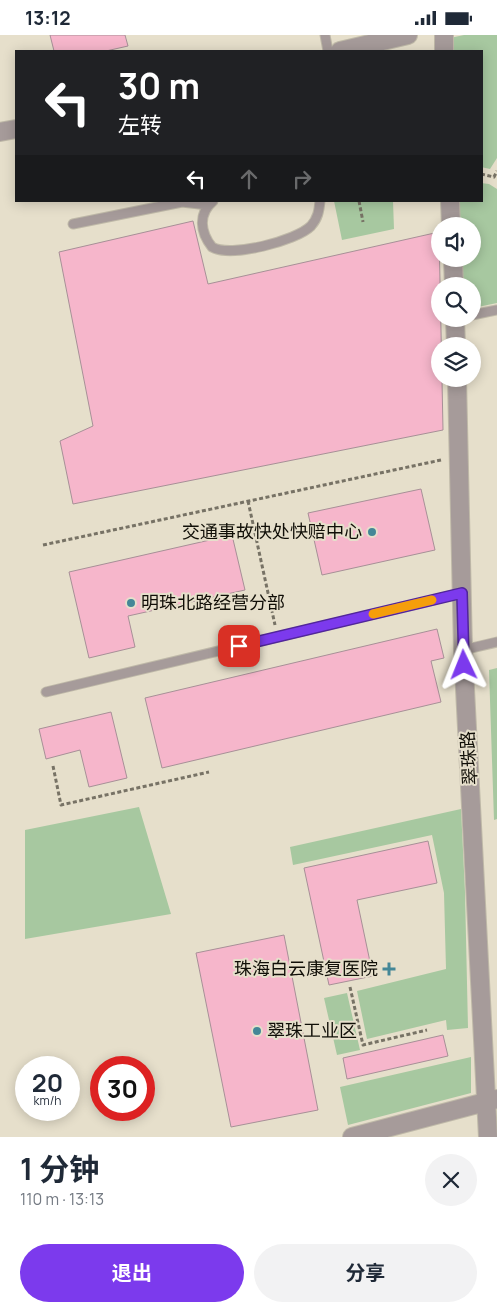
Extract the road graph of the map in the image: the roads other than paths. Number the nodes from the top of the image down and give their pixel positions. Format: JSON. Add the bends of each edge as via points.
{"nodes":[{"id":1,"x":325,"y":35,"type":"edge"},
{"id":2,"x":408,"y":35,"type":"edge"},
{"id":3,"x":444,"y":35,"type":"edge"},
{"id":4,"x":328,"y":50,"type":"edge"},
{"id":5,"x":344,"y":50,"type":"edge"},
{"id":6,"x":444,"y":50,"type":"edge"},
{"id":7,"x":15,"y":129,"type":"edge"},
{"id":8,"x":0,"y":132,"type":"edge"},
{"id":9,"x":320,"y":202,"type":"edge"},
{"id":10,"x":450,"y":202,"type":"edge"},
{"id":11,"x":211,"y":203,"type":"edge"},
{"id":12,"x":451,"y":217,"type":"edge"},
{"id":13,"x":74,"y":224,"type":"dead end"},
{"id":14,"x":497,"y":310,"type":"edge"},
{"id":15,"x":481,"y":313,"type":"edge"},
{"id":16,"x":458,"y":387,"type":"edge"},
{"id":17,"x":462,"y":593,"type":"junction"},
{"id":18,"x":497,"y":642,"type":"edge"},
{"id":19,"x":463,"y":649,"type":"junction"},
{"id":20,"x":46,"y":692,"type":"dead end"},
{"id":21,"x":492,"y":1100,"type":"edge"},
{"id":22,"x":352,"y":1137,"type":"edge"},
{"id":23,"x":488,"y":1137,"type":"edge"}],
"edges":[{"from":1,"to":4,"type":"lane"},
{"from":2,"to":5,"type":"street"},
{"from":3,"to":6,"type":"street"},
{"from":7,"to":8,"type":"street"},
{"from":9,"to":11,"type":"lane","via":[[319,215],[310,227],[292,237],[256,247],[222,251],[212,247],[203,229],[202,221]]},
{"from":10,"to":12,"type":"street"},
{"from":11,"to":13,"type":"lane","via":[[182,202]]},
{"from":14,"to":15,"type":"lane"},
{"from":16,"to":17,"type":"street","name":"翠珠路"},
{"from":17,"to":19,"type":"street","name":"翠珠路"},
{"from":17,"to":20,"type":"lane"},
{"from":18,"to":19,"type":"lane"},
{"from":19,"to":21,"type":"street","name":"翠珠路"},
{"from":21,"to":22,"type":"street"},
{"from":21,"to":23,"type":"street","name":"翠珠路"}]}
